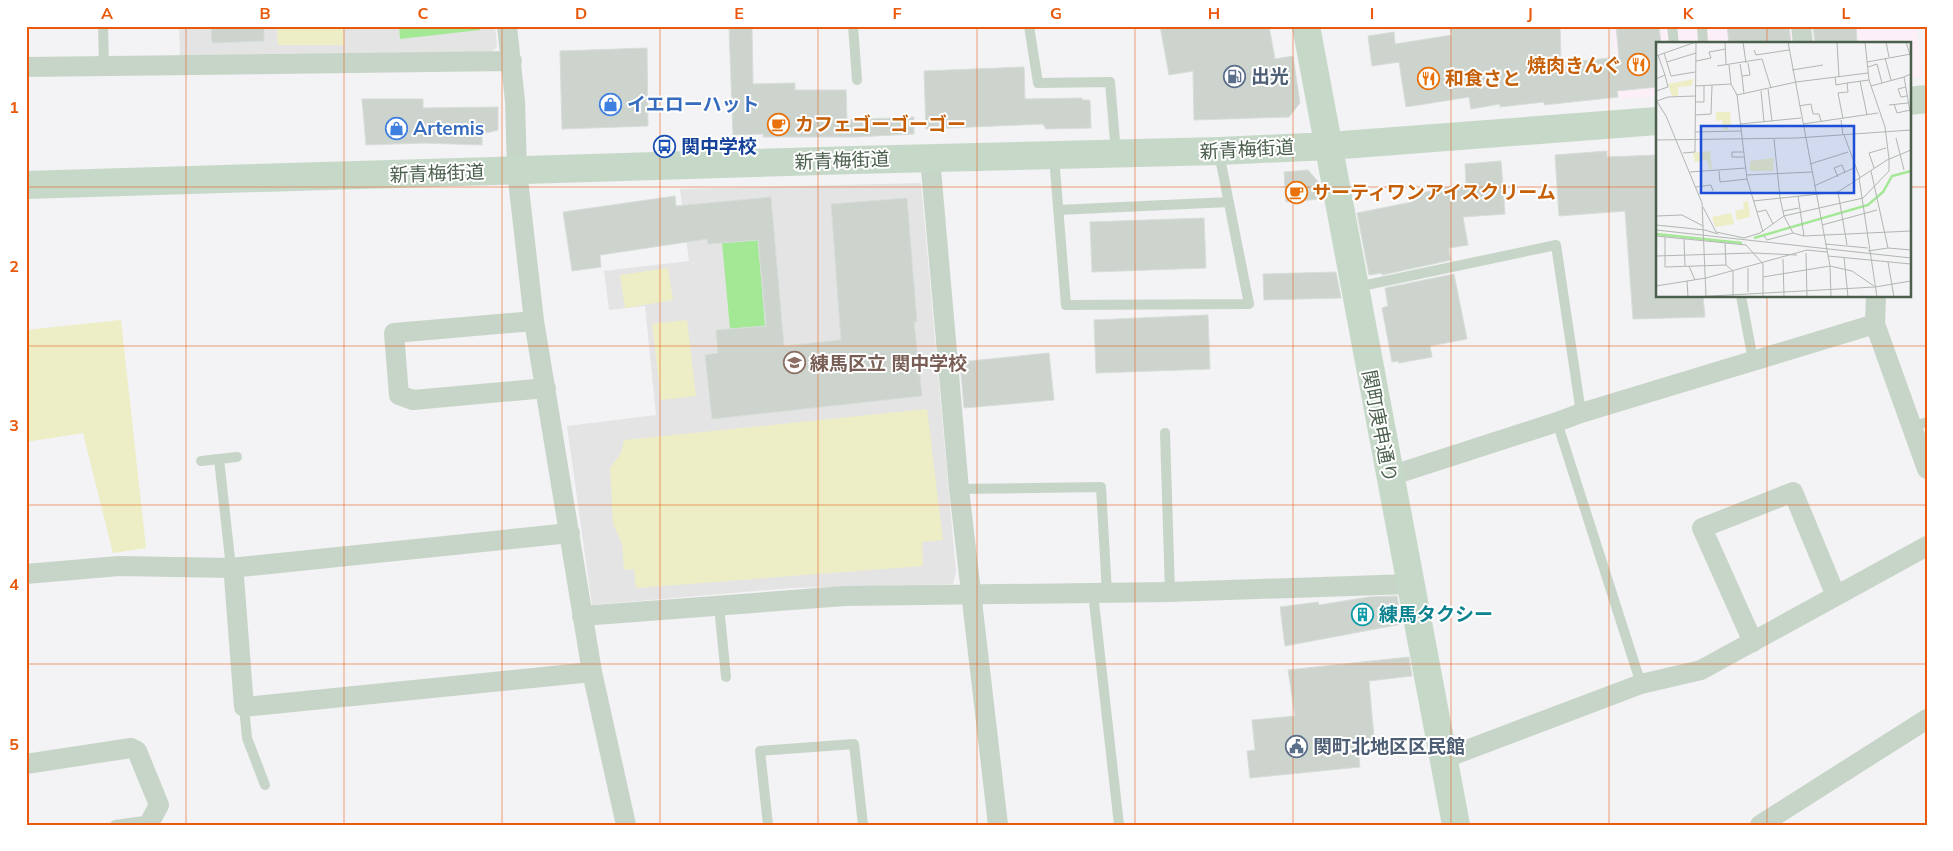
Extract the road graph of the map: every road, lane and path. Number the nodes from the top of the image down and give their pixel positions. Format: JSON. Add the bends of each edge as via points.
{"nodes":[{"id":1,"x":103,"y":26,"type":"edge"},
{"id":2,"x":507,"y":26,"type":"edge"},
{"id":3,"x":854,"y":26,"type":"edge"},
{"id":4,"x":1029,"y":26,"type":"edge"},
{"id":5,"x":1306,"y":26,"type":"edge"},
{"id":6,"x":1672,"y":26,"type":"edge"},
{"id":7,"x":1702,"y":26,"type":"edge"},
{"id":8,"x":1801,"y":26,"type":"edge"},
{"id":9,"x":1674,"y":42,"type":"edge"},
{"id":10,"x":1703,"y":42,"type":"edge"},
{"id":11,"x":1803,"y":42,"type":"edge"},
{"id":12,"x":512,"y":61,"type":"junction"},
{"id":13,"x":104,"y":65,"type":"junction"},
{"id":14,"x":26,"y":67,"type":"edge"},
{"id":15,"x":857,"y":80,"type":"dead end"},
{"id":16,"x":1927,"y":100,"type":"edge"},
{"id":17,"x":1910,"y":101,"type":"edge"},
{"id":18,"x":1656,"y":121,"type":"edge"},
{"id":19,"x":1329,"y":146,"type":"junction"},
{"id":20,"x":1219,"y":151,"type":"junction"},
{"id":21,"x":1116,"y":154,"type":"junction"},
{"id":22,"x":1054,"y":156,"type":"junction"},
{"id":23,"x":930,"y":158,"type":"junction"},
{"id":24,"x":517,"y":171,"type":"junction"},
{"id":25,"x":26,"y":185,"type":"edge"},
{"id":26,"x":1229,"y":202,"type":"junction"},
{"id":27,"x":1058,"y":210,"type":"junction"},
{"id":28,"x":1354,"y":288,"type":"junction"},
{"id":29,"x":1741,"y":298,"type":"edge"},
{"id":30,"x":1876,"y":298,"type":"edge"},
{"id":31,"x":534,"y":320,"type":"junction"},
{"id":32,"x":1875,"y":324,"type":"junction"},
{"id":33,"x":1753,"y":360,"type":"junction"},
{"id":34,"x":546,"y":388,"type":"junction"},
{"id":35,"x":1581,"y":412,"type":"junction"},
{"id":36,"x":1557,"y":422,"type":"junction"},
{"id":37,"x":1919,"y":425,"type":"edge"},
{"id":38,"x":1165,"y":433,"type":"dead end"},
{"id":39,"x":236,"y":457,"type":"dead end"},
{"id":40,"x":218,"y":459,"type":"junction"},
{"id":41,"x":201,"y":461,"type":"dead end"},
{"id":42,"x":1927,"y":469,"type":"edge"},
{"id":43,"x":1390,"y":476,"type":"junction"},
{"id":44,"x":959,"y":489,"type":"junction"},
{"id":45,"x":570,"y":533,"type":"junction"},
{"id":46,"x":1927,"y":546,"type":"edge"},
{"id":47,"x":231,"y":568,"type":"junction"},
{"id":48,"x":26,"y":574,"type":"edge"},
{"id":49,"x":1410,"y":584,"type":"junction"},
{"id":50,"x":1170,"y":592,"type":"junction"},
{"id":51,"x":1100,"y":593,"type":"junction"},
{"id":52,"x":971,"y":596,"type":"junction"},
{"id":53,"x":1836,"y":596,"type":"junction"},
{"id":54,"x":719,"y":606,"type":"junction"},
{"id":55,"x":582,"y":616,"type":"junction"},
{"id":56,"x":1753,"y":642,"type":"junction"},
{"id":57,"x":592,"y":672,"type":"junction"},
{"id":58,"x":726,"y":677,"type":"dead end"},
{"id":59,"x":1641,"y":684,"type":"junction"},
{"id":60,"x":244,"y":707,"type":"junction"},
{"id":61,"x":1927,"y":719,"type":"edge"},
{"id":62,"x":1443,"y":759,"type":"junction"},
{"id":63,"x":26,"y":764,"type":"edge"},
{"id":64,"x":265,"y":785,"type":"dead end"},
{"id":65,"x":151,"y":820,"type":"joint"},
{"id":66,"x":115,"y":825,"type":"edge"},
{"id":67,"x":626,"y":825,"type":"edge"},
{"id":68,"x":768,"y":825,"type":"edge"},
{"id":69,"x":863,"y":825,"type":"edge"},
{"id":70,"x":998,"y":825,"type":"edge"},
{"id":71,"x":1119,"y":825,"type":"edge"},
{"id":72,"x":1456,"y":825,"type":"edge"},
{"id":73,"x":1760,"y":825,"type":"edge"}],
"edges":[{"from":1,"to":13,"type":"lane"},
{"from":2,"to":12,"type":"street"},
{"from":3,"to":15,"type":"lane"},
{"from":4,"to":21,"type":"lane","via":[[1038,84],[1110,82]]},
{"from":5,"to":19,"type":"main road","name":"関町庚申通り"},
{"from":6,"to":9,"type":"lane"},
{"from":7,"to":10,"type":"lane"},
{"from":8,"to":11,"type":"street"},
{"from":12,"to":13,"type":"street"},
{"from":12,"to":24,"type":"street"},
{"from":13,"to":14,"type":"street"},
{"from":16,"to":17,"type":"main road"},
{"from":18,"to":19,"type":"main road","name":"新青梅街道"},
{"from":19,"to":20,"type":"main road","name":"新青梅街道"},
{"from":19,"to":28,"type":"main road","name":"関町庚申通り"},
{"from":20,"to":21,"type":"main road","name":"新青梅街道"},
{"from":20,"to":26,"type":"lane"},
{"from":21,"to":22,"type":"main road","name":"新青梅街道"},
{"from":22,"to":23,"type":"main road","name":"新青梅街道"},
{"from":22,"to":27,"type":"lane"},
{"from":23,"to":24,"type":"main road","name":"新青梅街道"},
{"from":23,"to":44,"type":"street"},
{"from":24,"to":25,"type":"main road","name":"新青梅街道"},
{"from":24,"to":31,"type":"street"},
{"from":26,"to":27,"type":"lane"},
{"from":26,"to":27,"type":"lane","via":[[1249,304],[1066,305]]},
{"from":28,"to":35,"type":"lane","via":[[1556,246]]},
{"from":28,"to":43,"type":"main road","name":"関町庚申通り"},
{"from":29,"to":33,"type":"lane"},
{"from":30,"to":32,"type":"street"},
{"from":31,"to":34,"type":"street"},
{"from":31,"to":34,"type":"street","via":[[394,333],[399,394],[413,400]]},
{"from":32,"to":33,"type":"street"},
{"from":32,"to":37,"type":"street"},
{"from":33,"to":35,"type":"street"},
{"from":34,"to":45,"type":"street"},
{"from":35,"to":36,"type":"street"},
{"from":36,"to":43,"type":"street"},
{"from":36,"to":59,"type":"lane"},
{"from":37,"to":42,"type":"street"},
{"from":38,"to":50,"type":"lane"},
{"from":39,"to":40,"type":"lane"},
{"from":40,"to":41,"type":"lane"},
{"from":40,"to":47,"type":"lane"},
{"from":43,"to":49,"type":"main road","name":"関町庚申通り"},
{"from":44,"to":51,"type":"lane","via":[[1101,486]]},
{"from":44,"to":52,"type":"street"},
{"from":45,"to":47,"type":"street"},
{"from":45,"to":55,"type":"street"},
{"from":46,"to":53,"type":"street"},
{"from":47,"to":48,"type":"street","via":[[118,566]]},
{"from":47,"to":60,"type":"street"},
{"from":49,"to":50,"type":"street"},
{"from":49,"to":62,"type":"main road","name":"関町庚申通り"},
{"from":50,"to":51,"type":"street"},
{"from":51,"to":52,"type":"street"},
{"from":51,"to":71,"type":"lane"},
{"from":52,"to":54,"type":"street","via":[[845,596]]},
{"from":52,"to":70,"type":"street"},
{"from":53,"to":56,"type":"street"},
{"from":53,"to":56,"type":"street","via":[[1793,492],[1702,528]]},
{"from":54,"to":55,"type":"street"},
{"from":54,"to":58,"type":"lane"},
{"from":55,"to":57,"type":"street"},
{"from":56,"to":59,"type":"street","via":[[1701,670]]},
{"from":57,"to":60,"type":"street"},
{"from":57,"to":67,"type":"street"},
{"from":59,"to":62,"type":"street"},
{"from":60,"to":64,"type":"lane","via":[[247,738]]},
{"from":61,"to":73,"type":"street"},
{"from":62,"to":72,"type":"main road","name":"関町庚申通り"},
{"from":63,"to":65,"type":"street","via":[[131,748],[137,751],[159,805]]},
{"from":65,"to":66,"type":"lane"},
{"from":68,"to":69,"type":"lane","via":[[760,751],[854,744]]}]}
